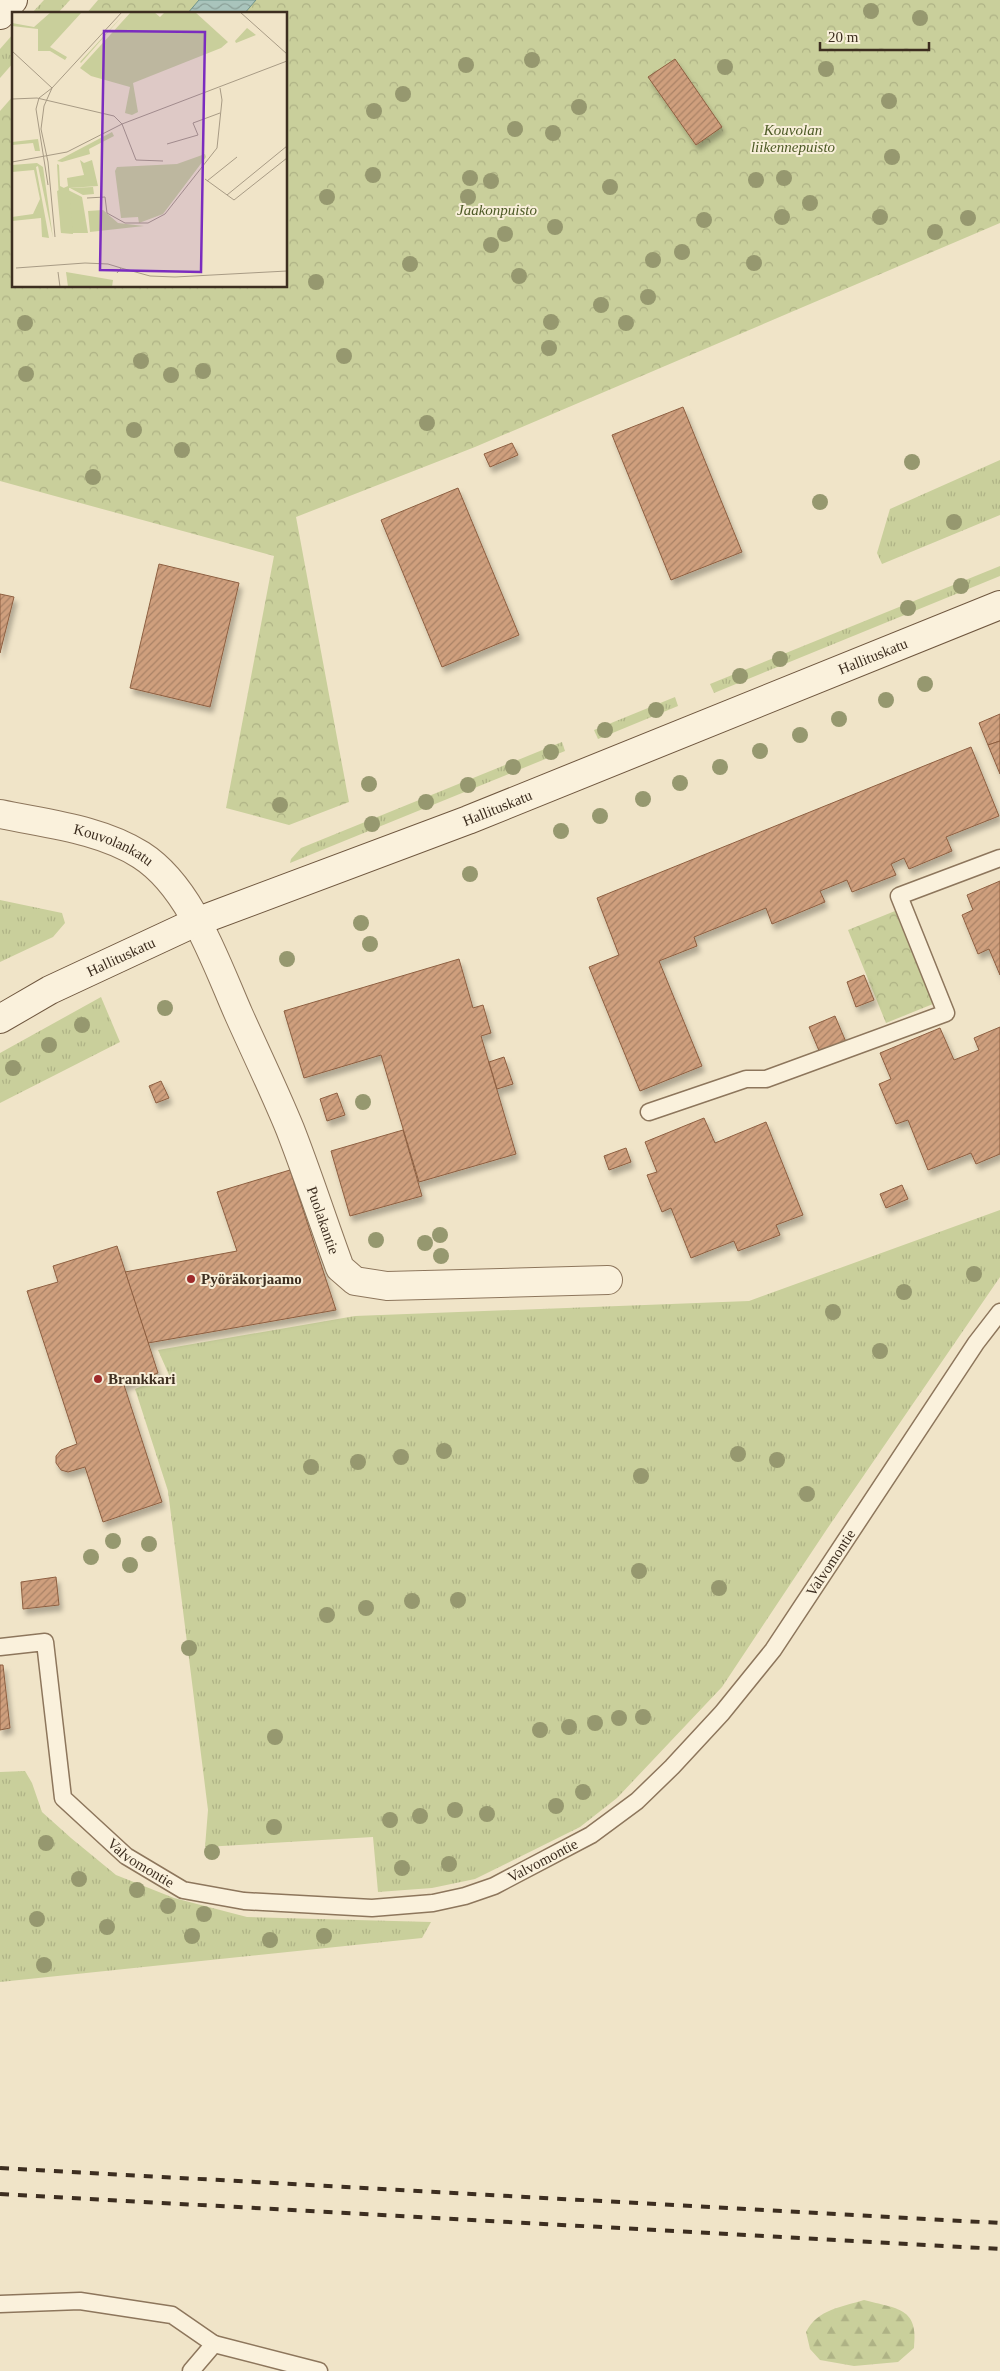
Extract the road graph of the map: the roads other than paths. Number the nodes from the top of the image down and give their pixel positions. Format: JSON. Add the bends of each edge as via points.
{"nodes":[{"id":1,"x":13,"y":0,"type":"edge"},
{"id":2,"x":0,"y":15,"type":"edge"},
{"id":3,"x":1000,"y":605,"type":"edge"},
{"id":4,"x":0,"y":814,"type":"edge"},
{"id":5,"x":1000,"y":858,"type":"edge"},
{"id":6,"x":196,"y":922,"type":"junction"},
{"id":7,"x":0,"y":1019,"type":"edge"},
{"id":8,"x":649,"y":1112,"type":"dead end"},
{"id":9,"x":608,"y":1280,"type":"dead end"},
{"id":10,"x":1000,"y":1312,"type":"edge"},
{"id":11,"x":0,"y":1647,"type":"edge"},
{"id":12,"x":0,"y":2304,"type":"edge"},
{"id":13,"x":214,"y":2344,"type":"junction"},
{"id":14,"x":191,"y":2371,"type":"edge"},
{"id":15,"x":319,"y":2371,"type":"edge"}],
"edges":[{"from":1,"to":2,"type":"street"},
{"from":3,"to":6,"type":"street","name":"Hallituskatu","via":[[468,820]]},
{"from":4,"to":6,"type":"street","name":"Kouvolankatu","via":[[113,840],[142,856],[161,872]]},
{"from":5,"to":8,"type":"lane","via":[[899,896],[946,1013],[766,1079],[746,1079]]},
{"from":6,"to":7,"type":"street","name":"Hallituskatu","via":[[93,969]]},
{"from":6,"to":9,"type":"street","name":"Puolakantie","via":[[289,1128],[340,1268],[355,1281],[387,1286]]},
{"from":10,"to":11,"type":"lane","name":"Valvomontie","via":[[976,1343],[773,1650],[722,1713],[637,1801],[591,1835],[494,1886],[465,1896],[433,1903],[372,1908],[244,1901],[183,1890],[126,1856],[63,1798],[45,1642]]},
{"from":12,"to":13,"type":"lane","via":[[80,2301],[172,2315]]},
{"from":13,"to":14,"type":"lane"},
{"from":13,"to":15,"type":"lane"}]}
